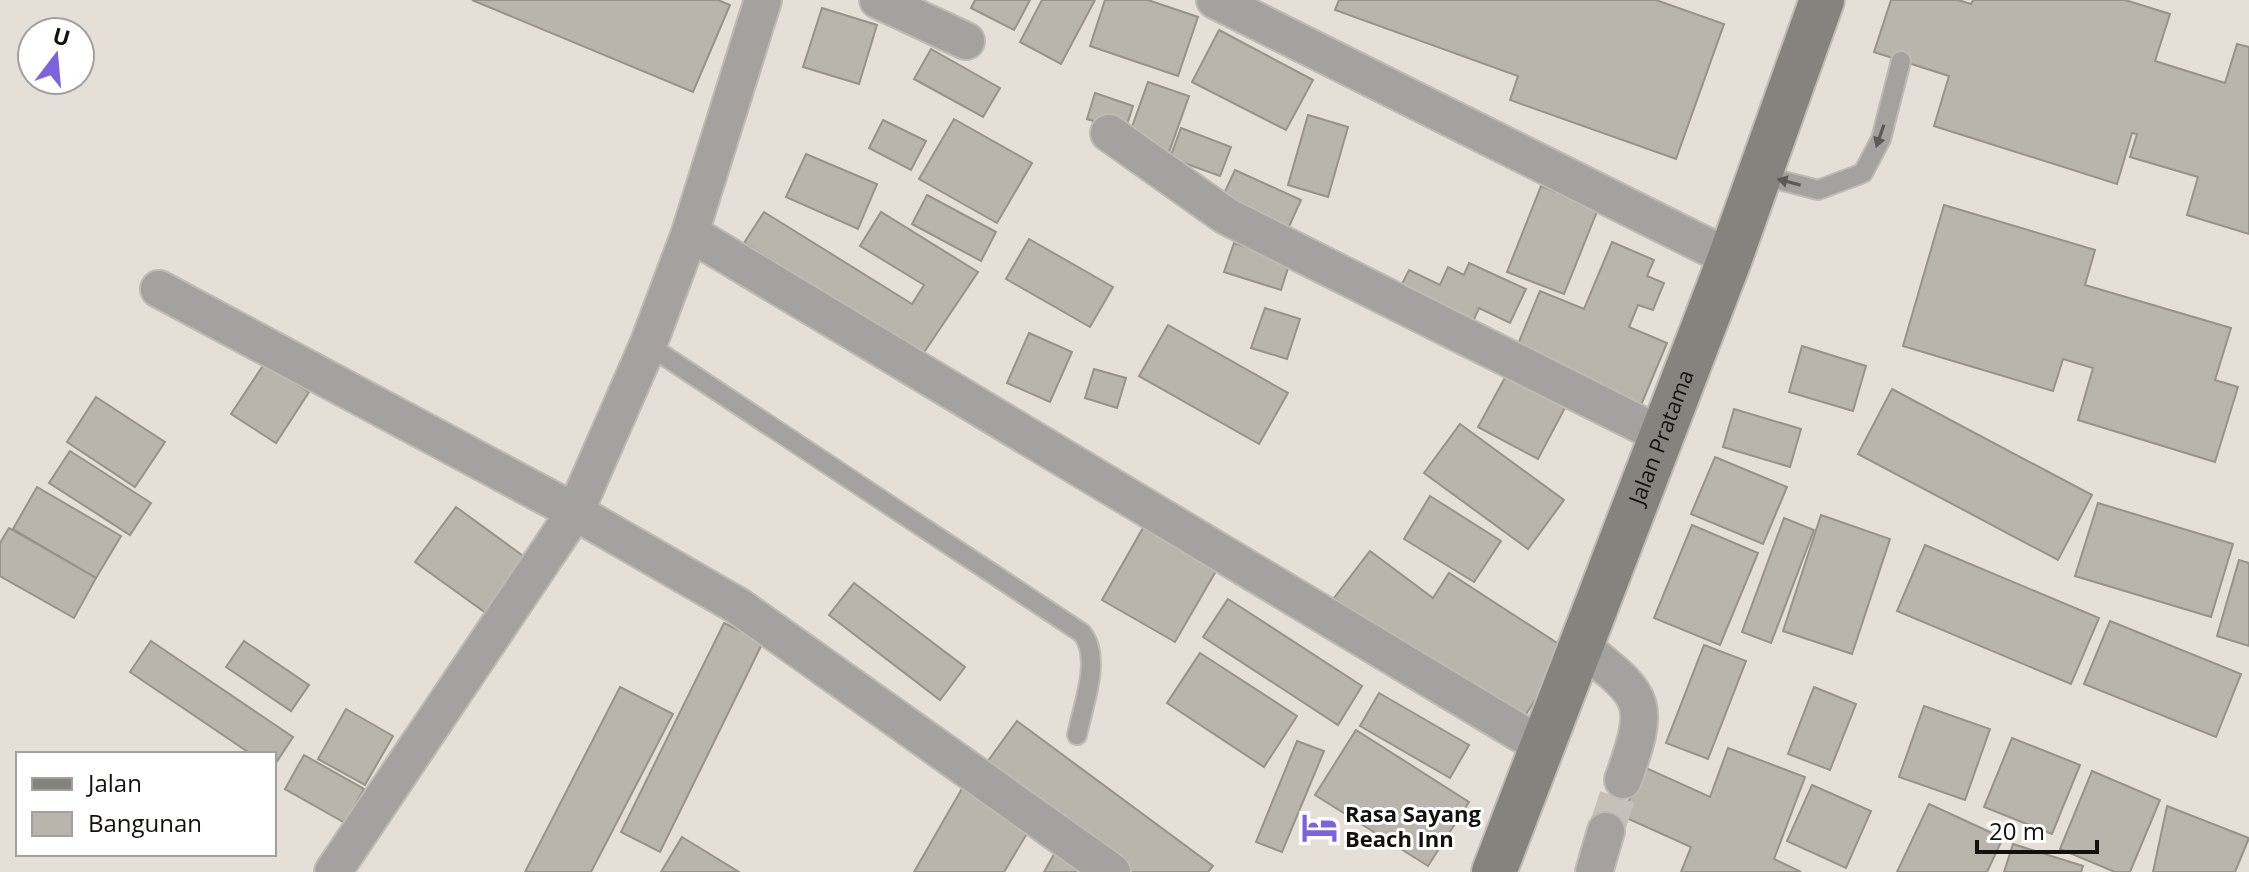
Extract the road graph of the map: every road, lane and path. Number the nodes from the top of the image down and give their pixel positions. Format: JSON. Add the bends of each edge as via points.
{"nodes":[{"id":1,"x":763,"y":0,"type":"edge"},
{"id":2,"x":878,"y":0,"type":"edge"},
{"id":3,"x":1215,"y":0,"type":"edge"},
{"id":4,"x":1822,"y":0,"type":"edge"},
{"id":5,"x":966,"y":41,"type":"dead end"},
{"id":6,"x":1901,"y":61,"type":"dead end"},
{"id":7,"x":1109,"y":133,"type":"dead end"},
{"id":8,"x":1760,"y":175,"type":"junction"},
{"id":9,"x":690,"y":233,"type":"junction"},
{"id":10,"x":1730,"y":258,"type":"junction"},
{"id":11,"x":159,"y":289,"type":"dead end"},
{"id":12,"x":648,"y":345,"type":"junction"},
{"id":13,"x":1663,"y":436,"type":"junction"},
{"id":14,"x":575,"y":512,"type":"junction"},
{"id":15,"x":1579,"y":644,"type":"junction"},
{"id":16,"x":1077,"y":735,"type":"dead end"},
{"id":17,"x":1540,"y":745,"type":"junction"},
{"id":18,"x":1623,"y":780,"type":"tunnel mouth"},
{"id":19,"x":1606,"y":831,"type":"tunnel mouth"},
{"id":20,"x":333,"y":872,"type":"edge"},
{"id":21,"x":1112,"y":872,"type":"edge"},
{"id":22,"x":1494,"y":872,"type":"edge"},
{"id":23,"x":1594,"y":872,"type":"edge"}],
"edges":[{"from":1,"to":9,"type":"street"},
{"from":2,"to":5,"type":"street"},
{"from":3,"to":10,"type":"street"},
{"from":4,"to":8,"type":"street","name":"Jalan Pratama"},
{"from":6,"to":8,"type":"lane","one_way":true,"via":[[1881,139],[1863,173],[1818,190]]},
{"from":7,"to":13,"type":"street","via":[[1226,216]]},
{"from":8,"to":10,"type":"street","name":"Jalan Pratama"},
{"from":9,"to":12,"type":"street"},
{"from":9,"to":17,"type":"street"},
{"from":10,"to":13,"type":"street","name":"Jalan Pratama"},
{"from":11,"to":14,"type":"street"},
{"from":12,"to":14,"type":"street"},
{"from":12,"to":16,"type":"lane","via":[[1082,633],[1091,644],[1092,658]]},
{"from":13,"to":15,"type":"street","name":"Jalan Pratama"},
{"from":14,"to":20,"type":"street"},
{"from":14,"to":21,"type":"street","via":[[738,606]]},
{"from":15,"to":17,"type":"street","name":"Jalan Pratama"},
{"from":15,"to":18,"type":"street","via":[[1628,685],[1639,701],[1642,715]]},
{"from":17,"to":22,"type":"street","name":"Jalan Pratama"},
{"from":19,"to":23,"type":"street"}]}
